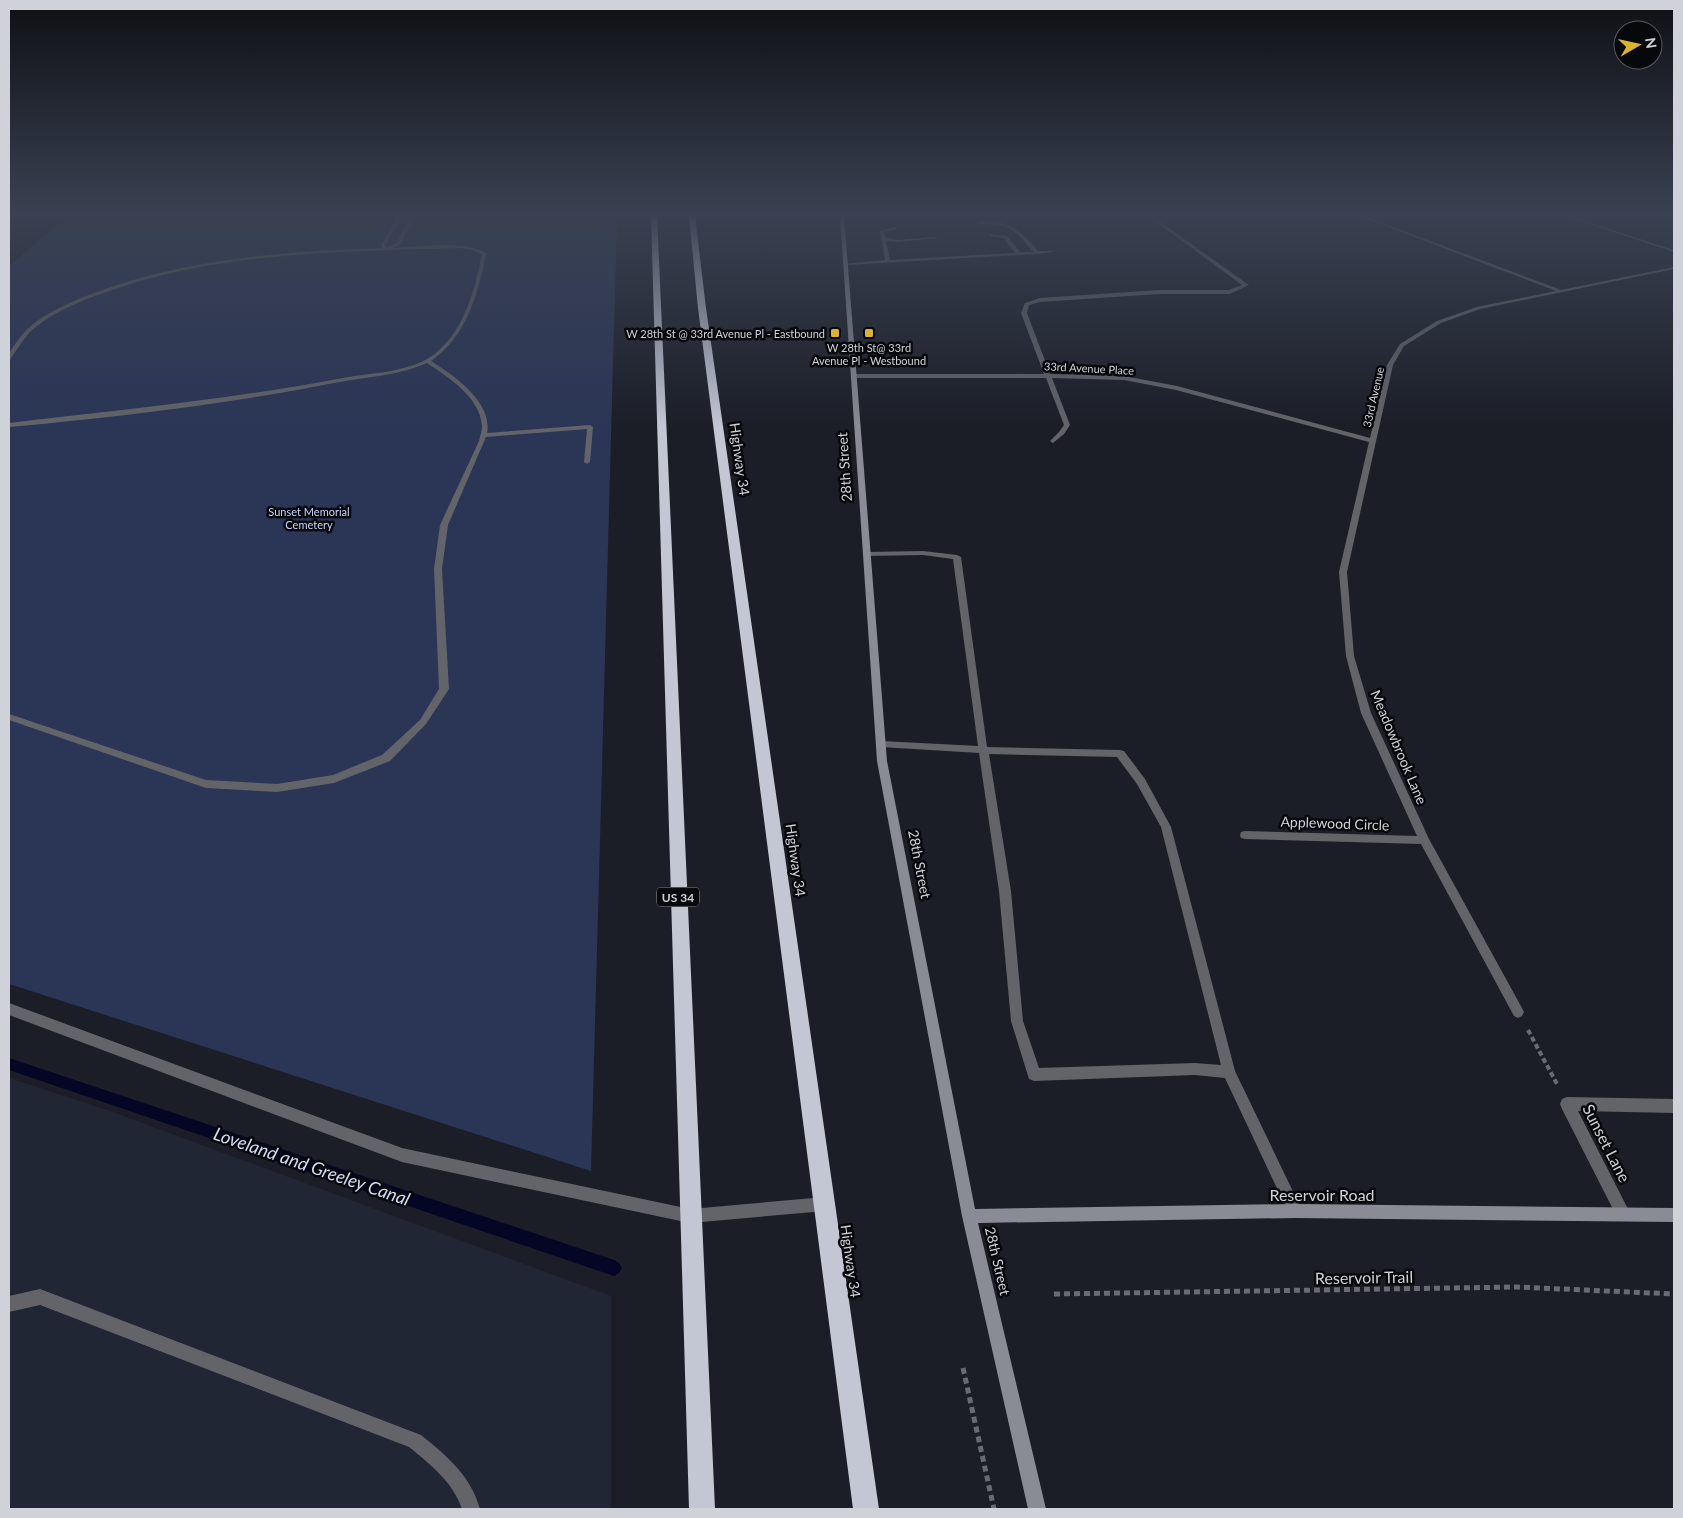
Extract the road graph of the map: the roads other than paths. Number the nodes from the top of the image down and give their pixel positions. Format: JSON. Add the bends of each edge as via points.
{"nodes":[{"id":1,"x":116,"y":287,"type":"edge"},
{"id":2,"x":475,"y":287,"type":"edge"},
{"id":3,"x":655,"y":287,"type":"edge"},
{"id":4,"x":700,"y":287,"type":"edge"},
{"id":5,"x":848,"y":287,"type":"edge"},
{"id":6,"x":1245,"y":287,"type":"edge"},
{"id":7,"x":1551,"y":287,"type":"edge"},
{"id":8,"x":1576,"y":287,"type":"edge"},
{"id":9,"x":1559,"y":290,"type":"junction"},
{"id":10,"x":9,"y":358,"type":"edge"},
{"id":11,"x":427,"y":361,"type":"junction"},
{"id":12,"x":855,"y":376,"type":"junction"},
{"id":13,"x":1048,"y":376,"type":"junction"},
{"id":14,"x":9,"y":425,"type":"edge"},
{"id":15,"x":483,"y":434,"type":"junction"},
{"id":16,"x":1052,"y":441,"type":"dead end"},
{"id":17,"x":1374,"y":441,"type":"junction"},
{"id":18,"x":587,"y":462,"type":"dead end"},
{"id":19,"x":867,"y":554,"type":"junction"},
{"id":20,"x":9,"y":717,"type":"edge"},
{"id":21,"x":881,"y":744,"type":"junction"},
{"id":22,"x":983,"y":750,"type":"junction"},
{"id":23,"x":1245,"y":836,"type":"dead end"},
{"id":24,"x":1424,"y":840,"type":"junction"},
{"id":25,"x":9,"y":1009,"type":"edge"},
{"id":26,"x":1518,"y":1012,"type":"road end"},
{"id":27,"x":1228,"y":1072,"type":"junction"},
{"id":28,"x":1674,"y":1106,"type":"edge"},
{"id":29,"x":825,"y":1204,"type":"junction"},
{"id":30,"x":1295,"y":1211,"type":"junction"},
{"id":31,"x":1623,"y":1214,"type":"junction"},
{"id":32,"x":1674,"y":1215,"type":"edge"},
{"id":33,"x":690,"y":1216,"type":"junction"},
{"id":34,"x":969,"y":1216,"type":"junction"},
{"id":35,"x":9,"y":1304,"type":"edge"},
{"id":36,"x":471,"y":1509,"type":"edge"},
{"id":37,"x":702,"y":1509,"type":"edge"},
{"id":38,"x":866,"y":1509,"type":"edge"},
{"id":39,"x":1037,"y":1509,"type":"edge"}],
"edges":[{"from":1,"to":10,"type":"street","via":[[59,310],[33,326]]},
{"from":2,"to":11,"type":"street","via":[[462,325],[446,346]]},
{"from":3,"to":33,"type":"highway","number":"US 34"},
{"from":4,"to":29,"type":"highway","name":"Highway 34"},
{"from":5,"to":12,"type":"street","name":"28th Street"},
{"from":6,"to":13,"type":"street","via":[[1230,292],[1159,292],[1031,302],[1024,308],[1024,313]]},
{"from":7,"to":9,"type":"street"},
{"from":8,"to":9,"type":"street","name":"33rd Avenue"},
{"from":9,"to":17,"type":"street","name":"33rd Avenue","via":[[1479,308],[1439,322],[1402,345],[1390,366]]},
{"from":11,"to":14,"type":"street","via":[[313,386]]},
{"from":11,"to":15,"type":"street","via":[[454,378],[477,406],[485,426]]},
{"from":12,"to":13,"type":"street","name":"33rd Avenue Place"},
{"from":12,"to":19,"type":"street","name":"28th Street"},
{"from":13,"to":16,"type":"street","via":[[1067,425],[1062,434]]},
{"from":13,"to":17,"type":"street","name":"33rd Avenue Place","via":[[1096,376],[1149,382]]},
{"from":15,"to":18,"type":"street","via":[[590,427]]},
{"from":15,"to":20,"type":"street","via":[[444,525],[438,589],[444,689],[423,722],[386,758],[334,779],[278,788],[206,784]]},
{"from":17,"to":24,"type":"street","name":"Meadowbrook Lane","via":[[1343,572],[1350,656],[1366,713]]},
{"from":19,"to":21,"type":"street","name":"28th Street"},
{"from":19,"to":22,"type":"street","via":[[923,553],[957,557]]},
{"from":21,"to":22,"type":"street"},
{"from":21,"to":34,"type":"street","name":"28th Street"},
{"from":22,"to":27,"type":"street","via":[[1120,754],[1141,782],[1166,826]]},
{"from":22,"to":27,"type":"street","via":[[1005,891],[1017,1021],[1034,1076],[1196,1069]]},
{"from":23,"to":24,"type":"street","name":"Applewood Circle"},
{"from":24,"to":26,"type":"street","name":"Meadowbrook Lane"},
{"from":25,"to":33,"type":"street","via":[[402,1155]]},
{"from":27,"to":30,"type":"street"},
{"from":28,"to":31,"type":"street","name":"Sunset Lane","via":[[1567,1104]]},
{"from":29,"to":33,"type":"street"},
{"from":29,"to":38,"type":"highway","name":"Highway 34"},
{"from":30,"to":31,"type":"street","name":"Reservoir Road"},
{"from":30,"to":34,"type":"street","name":"Reservoir Road"},
{"from":31,"to":32,"type":"street","name":"Reservoir Road"},
{"from":33,"to":37,"type":"highway","number":"US 34"},
{"from":34,"to":39,"type":"street","name":"28th Street"},
{"from":35,"to":36,"type":"street","via":[[40,1297],[415,1441],[448,1466]]}]}
